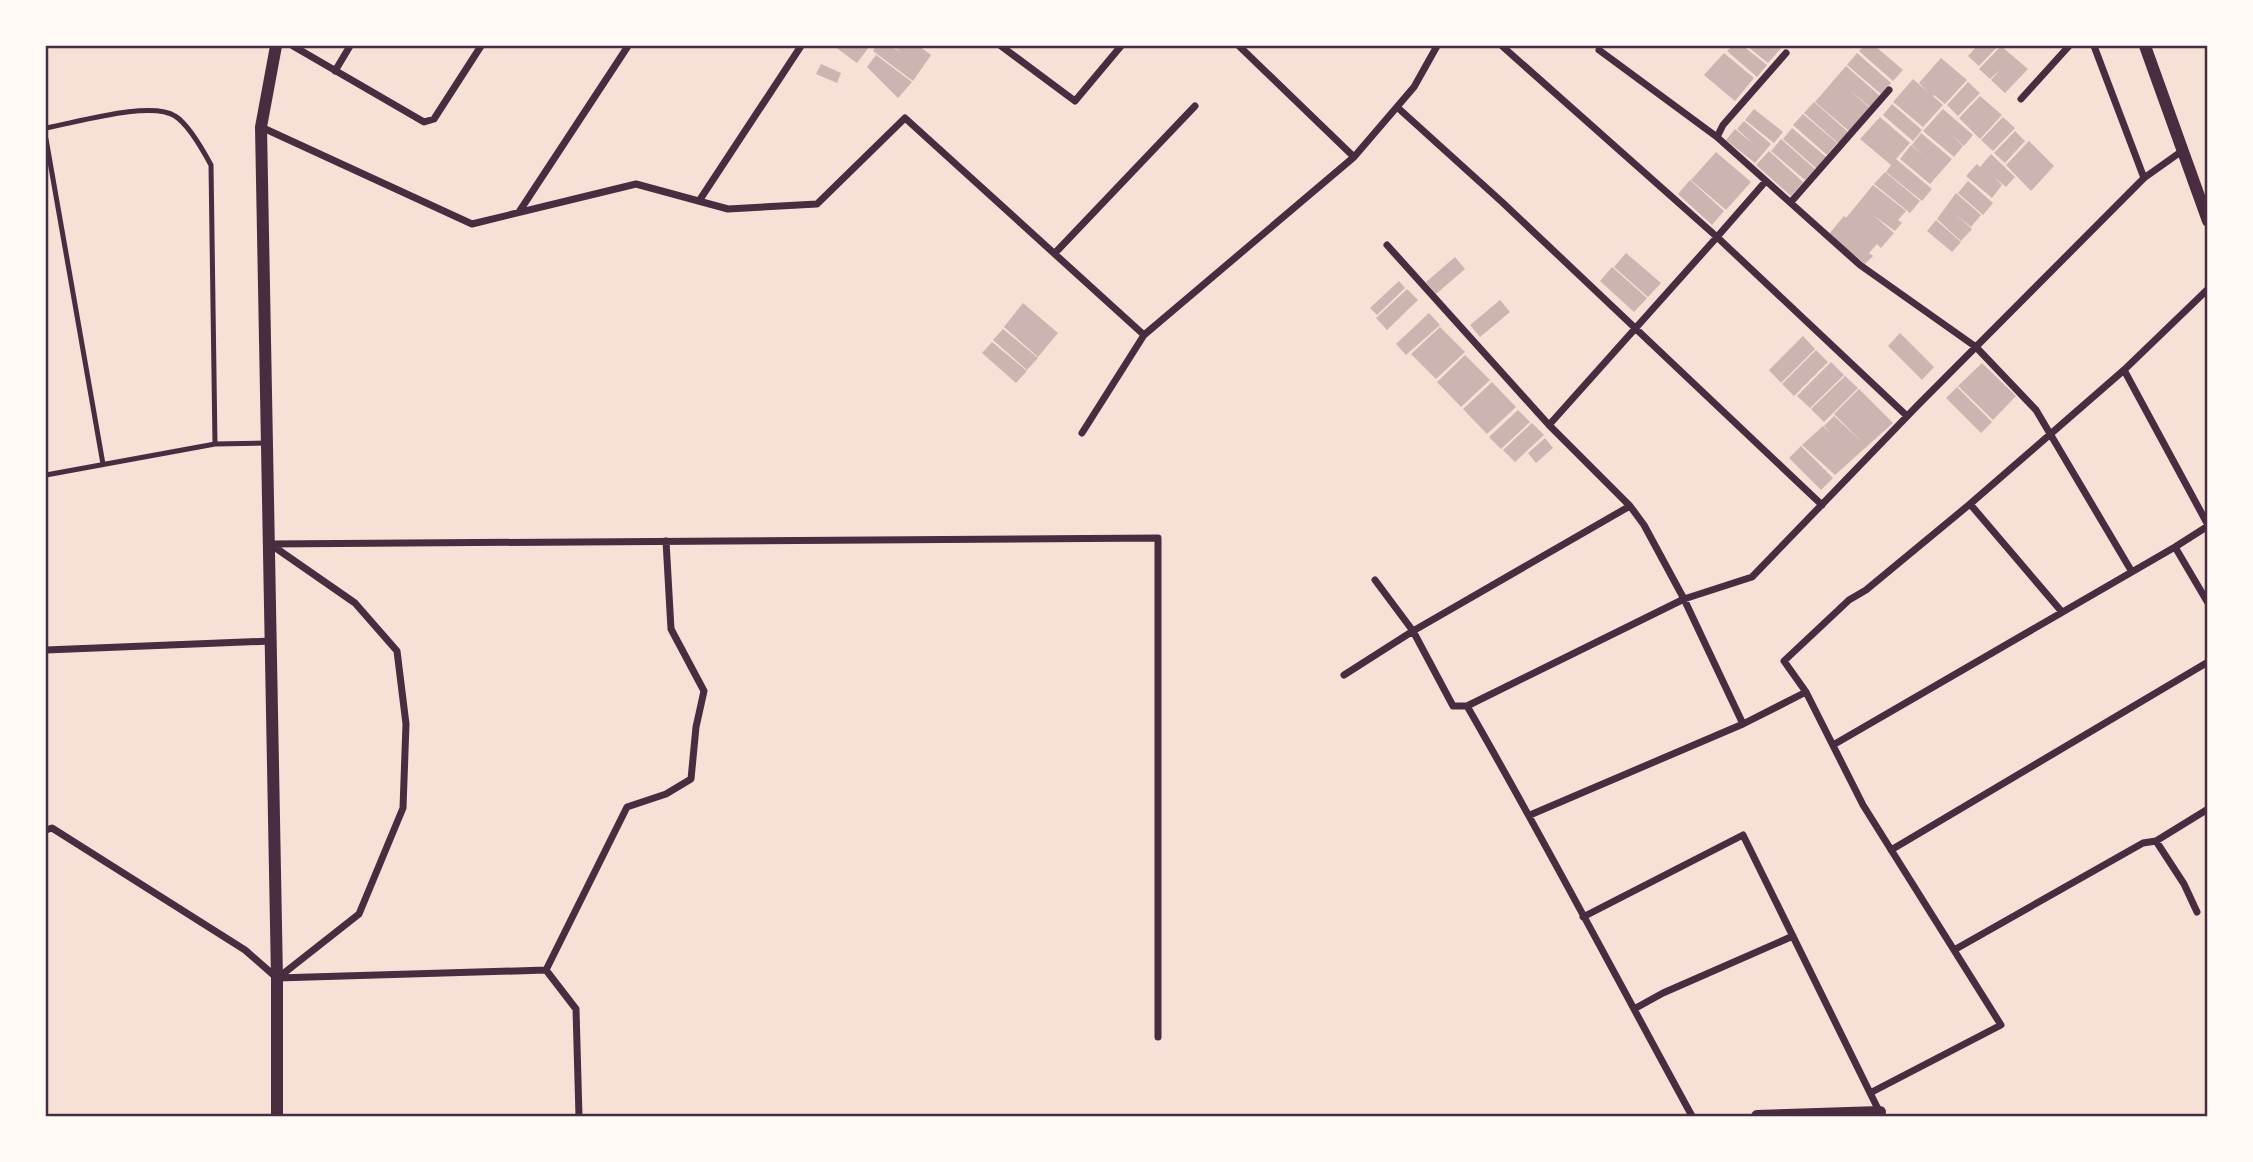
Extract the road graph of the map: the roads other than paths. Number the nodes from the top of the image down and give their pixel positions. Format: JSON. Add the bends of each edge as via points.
{"nodes":[{"id":1,"x":276,"y":46,"type":"edge"},
{"id":2,"x":293,"y":46,"type":"edge"},
{"id":3,"x":350,"y":46,"type":"edge"},
{"id":4,"x":481,"y":46,"type":"edge"},
{"id":5,"x":628,"y":46,"type":"edge"},
{"id":6,"x":801,"y":46,"type":"edge"},
{"id":7,"x":1001,"y":46,"type":"edge"},
{"id":8,"x":1121,"y":46,"type":"edge"},
{"id":9,"x":1239,"y":46,"type":"edge"},
{"id":10,"x":1437,"y":46,"type":"edge"},
{"id":11,"x":1502,"y":46,"type":"edge"},
{"id":12,"x":2069,"y":46,"type":"edge"},
{"id":13,"x":2094,"y":46,"type":"edge"},
{"id":14,"x":2144,"y":46,"type":"edge"},
{"id":15,"x":1599,"y":50,"type":"dead end"},
{"id":16,"x":1786,"y":53,"type":"dead end"},
{"id":17,"x":335,"y":71,"type":"junction"},
{"id":18,"x":1889,"y":90,"type":"dead end"},
{"id":19,"x":2021,"y":99,"type":"dead end"},
{"id":20,"x":1195,"y":106,"type":"dead end"},
{"id":21,"x":1397,"y":107,"type":"junction"},
{"id":22,"x":261,"y":127,"type":"junction"},
{"id":23,"x":46,"y":128,"type":"edge"},
{"id":24,"x":1717,"y":137,"type":"junction"},
{"id":25,"x":46,"y":139,"type":"edge"},
{"id":26,"x":2182,"y":151,"type":"junction"},
{"id":27,"x":1354,"y":157,"type":"junction"},
{"id":28,"x":2144,"y":178,"type":"junction"},
{"id":29,"x":1765,"y":182,"type":"junction"},
{"id":30,"x":699,"y":201,"type":"junction"},
{"id":31,"x":1791,"y":202,"type":"junction"},
{"id":32,"x":519,"y":213,"type":"junction"},
{"id":33,"x":2207,"y":221,"type":"edge"},
{"id":34,"x":1717,"y":237,"type":"junction"},
{"id":35,"x":1387,"y":245,"type":"dead end"},
{"id":36,"x":1055,"y":254,"type":"junction"},
{"id":37,"x":2207,"y":289,"type":"edge"},
{"id":38,"x":1636,"y":329,"type":"junction"},
{"id":39,"x":1143,"y":335,"type":"junction"},
{"id":40,"x":1976,"y":347,"type":"junction"},
{"id":41,"x":2124,"y":370,"type":"junction"},
{"id":42,"x":1907,"y":416,"type":"junction"},
{"id":43,"x":1549,"y":425,"type":"junction"},
{"id":44,"x":1082,"y":433,"type":"dead end"},
{"id":45,"x":2050,"y":435,"type":"junction"},
{"id":46,"x":267,"y":443,"type":"junction"},
{"id":47,"x":215,"y":444,"type":"junction"},
{"id":48,"x":103,"y":464,"type":"junction"},
{"id":49,"x":46,"y":475,"type":"edge"},
{"id":50,"x":1970,"y":504,"type":"junction"},
{"id":51,"x":1822,"y":505,"type":"junction"},
{"id":52,"x":1630,"y":506,"type":"junction"},
{"id":53,"x":2207,"y":526,"type":"edge"},
{"id":54,"x":666,"y":541,"type":"junction"},
{"id":55,"x":269,"y":544,"type":"junction"},
{"id":56,"x":2175,"y":547,"type":"junction"},
{"id":57,"x":2132,"y":572,"type":"junction"},
{"id":58,"x":1375,"y":580,"type":"dead end"},
{"id":59,"x":1684,"y":599,"type":"junction"},
{"id":60,"x":2207,"y":603,"type":"edge"},
{"id":61,"x":2062,"y":612,"type":"junction"},
{"id":62,"x":1413,"y":631,"type":"junction"},
{"id":63,"x":271,"y":641,"type":"junction"},
{"id":64,"x":46,"y":650,"type":"edge"},
{"id":65,"x":2207,"y":662,"type":"edge"},
{"id":66,"x":1345,"y":675,"type":"dead end"},
{"id":67,"x":1806,"y":692,"type":"junction"},
{"id":68,"x":1467,"y":706,"type":"junction"},
{"id":69,"x":1743,"y":724,"type":"junction"},
{"id":70,"x":1833,"y":746,"type":"junction"},
{"id":71,"x":2207,"y":809,"type":"edge"},
{"id":72,"x":1530,"y":815,"type":"junction"},
{"id":73,"x":46,"y":830,"type":"edge"},
{"id":74,"x":2156,"y":841,"type":"junction"},
{"id":75,"x":1891,"y":850,"type":"junction"},
{"id":76,"x":2197,"y":912,"type":"dead end"},
{"id":77,"x":1583,"y":917,"type":"junction"},
{"id":78,"x":1793,"y":936,"type":"junction"},
{"id":79,"x":1954,"y":950,"type":"junction"},
{"id":80,"x":546,"y":970,"type":"junction"},
{"id":81,"x":277,"y":978,"type":"junction"},
{"id":82,"x":1633,"y":1009,"type":"junction"},
{"id":83,"x":1158,"y":1037,"type":"dead end"},
{"id":84,"x":1870,"y":1093,"type":"junction"},
{"id":85,"x":1881,"y":1114,"type":"edge"},
{"id":86,"x":277,"y":1116,"type":"edge"},
{"id":87,"x":579,"y":1116,"type":"edge"},
{"id":88,"x":1692,"y":1116,"type":"edge"},
{"id":89,"x":1757,"y":1116,"type":"edge"}],
"edges":[{"from":1,"to":22,"type":"street"},
{"from":2,"to":17,"type":"street"},
{"from":3,"to":17,"type":"street"},
{"from":4,"to":17,"type":"street","via":[[434,119],[425,122]]},
{"from":5,"to":32,"type":"street"},
{"from":6,"to":30,"type":"street"},
{"from":7,"to":8,"type":"street","via":[[1074,101]]},
{"from":9,"to":27,"type":"street"},
{"from":10,"to":21,"type":"street"},
{"from":11,"to":34,"type":"street"},
{"from":12,"to":19,"type":"street"},
{"from":13,"to":28,"type":"street"},
{"from":14,"to":26,"type":"street"},
{"from":15,"to":24,"type":"street"},
{"from":16,"to":24,"type":"street"},
{"from":18,"to":31,"type":"street"},
{"from":20,"to":36,"type":"street"},
{"from":21,"to":27,"type":"street"},
{"from":21,"to":38,"type":"street"},
{"from":22,"to":32,"type":"street","via":[[472,225]]},
{"from":22,"to":46,"type":"street"},
{"from":23,"to":47,"type":"lane","via":[[146,108],[175,115],[211,165]]},
{"from":24,"to":29,"type":"street"},
{"from":25,"to":48,"type":"lane"},
{"from":26,"to":28,"type":"street"},
{"from":26,"to":33,"type":"street"},
{"from":27,"to":39,"type":"street"},
{"from":28,"to":40,"type":"street"},
{"from":29,"to":31,"type":"street"},
{"from":29,"to":34,"type":"street"},
{"from":30,"to":32,"type":"street","via":[[636,184]]},
{"from":30,"to":36,"type":"street","via":[[728,209],[817,204],[905,118]]},
{"from":31,"to":40,"type":"street","via":[[1860,265]]},
{"from":34,"to":38,"type":"street"},
{"from":34,"to":42,"type":"street"},
{"from":35,"to":43,"type":"street"},
{"from":36,"to":39,"type":"street"},
{"from":37,"to":41,"type":"street"},
{"from":38,"to":43,"type":"street"},
{"from":38,"to":51,"type":"street"},
{"from":39,"to":44,"type":"street"},
{"from":40,"to":42,"type":"street"},
{"from":40,"to":45,"type":"street","via":[[2036,410]]},
{"from":41,"to":45,"type":"street"},
{"from":41,"to":53,"type":"street"},
{"from":42,"to":51,"type":"street"},
{"from":43,"to":52,"type":"street"},
{"from":45,"to":50,"type":"street"},
{"from":45,"to":57,"type":"street"},
{"from":46,"to":47,"type":"lane"},
{"from":46,"to":55,"type":"street"},
{"from":47,"to":48,"type":"lane"},
{"from":48,"to":49,"type":"lane"},
{"from":50,"to":61,"type":"street"},
{"from":50,"to":67,"type":"street","via":[[1849,600],[1784,661]]},
{"from":51,"to":59,"type":"street","via":[[1752,578]]},
{"from":52,"to":59,"type":"street"},
{"from":52,"to":62,"type":"street"},
{"from":53,"to":56,"type":"street"},
{"from":54,"to":55,"type":"street"},
{"from":54,"to":80,"type":"street","via":[[670,629],[704,691],[691,779],[666,794],[627,807]]},
{"from":54,"to":83,"type":"street","via":[[1158,538]]},
{"from":55,"to":63,"type":"street"},
{"from":55,"to":81,"type":"street","via":[[355,603],[397,651],[406,724],[403,808],[359,914]]},
{"from":56,"to":57,"type":"street"},
{"from":56,"to":60,"type":"street"},
{"from":57,"to":61,"type":"street"},
{"from":58,"to":62,"type":"street"},
{"from":59,"to":68,"type":"street"},
{"from":59,"to":69,"type":"street"},
{"from":61,"to":70,"type":"street"},
{"from":62,"to":66,"type":"street"},
{"from":62,"to":68,"type":"street","via":[[1453,706]]},
{"from":63,"to":64,"type":"street"},
{"from":63,"to":81,"type":"street"},
{"from":65,"to":75,"type":"street"},
{"from":67,"to":69,"type":"street"},
{"from":67,"to":70,"type":"street"},
{"from":68,"to":72,"type":"street"},
{"from":69,"to":72,"type":"street"},
{"from":70,"to":75,"type":"street"},
{"from":71,"to":74,"type":"street"},
{"from":72,"to":77,"type":"street"},
{"from":73,"to":81,"type":"street","via":[[51,828],[245,950]]},
{"from":74,"to":76,"type":"street"},
{"from":74,"to":79,"type":"street","via":[[2143,844]]},
{"from":75,"to":79,"type":"street"},
{"from":77,"to":78,"type":"street","via":[[1743,835]]},
{"from":77,"to":82,"type":"street"},
{"from":78,"to":82,"type":"street"},
{"from":78,"to":84,"type":"street"},
{"from":79,"to":84,"type":"street","via":[[2001,1024]]},
{"from":80,"to":81,"type":"street"},
{"from":80,"to":87,"type":"street","via":[[576,1009]]},
{"from":81,"to":86,"type":"street"},
{"from":82,"to":88,"type":"street"},
{"from":84,"to":85,"type":"street"},
{"from":85,"to":89,"type":"street"}]}
